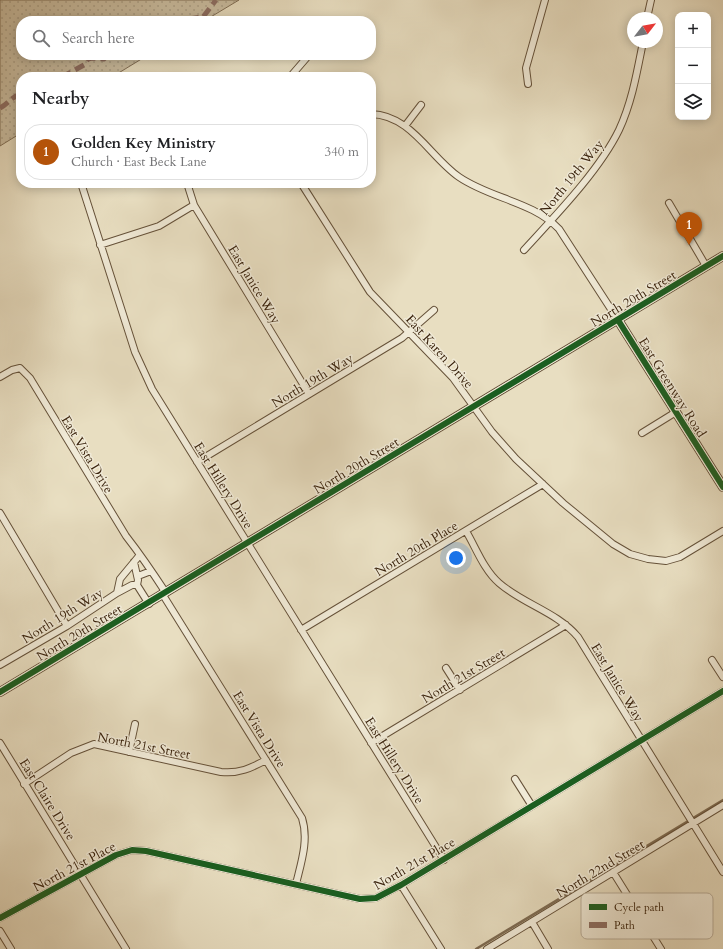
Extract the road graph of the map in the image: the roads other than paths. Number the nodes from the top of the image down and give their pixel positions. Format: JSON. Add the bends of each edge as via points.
{"nodes":[{"id":1,"x":545,"y":0,"type":"edge"},
{"id":2,"x":651,"y":0,"type":"edge"},
{"id":3,"x":648,"y":12,"type":"edge"},
{"id":4,"x":642,"y":48,"type":"edge"},
{"id":5,"x":305,"y":60,"type":"edge"},
{"id":6,"x":294,"y":72,"type":"edge"},
{"id":7,"x":528,"y":84,"type":"dead end"},
{"id":8,"x":421,"y":105,"type":"dead end"},
{"id":9,"x":376,"y":115,"type":"edge"},
{"id":10,"x":405,"y":126,"type":"junction"},
{"id":11,"x":83,"y":188,"type":"edge"},
{"id":12,"x":189,"y":188,"type":"edge"},
{"id":13,"x":304,"y":188,"type":"edge"},
{"id":14,"x":668,"y":203,"type":"dead end"},
{"id":15,"x":194,"y":205,"type":"junction"},
{"id":16,"x":550,"y":220,"type":"junction"},
{"id":17,"x":100,"y":245,"type":"junction"},
{"id":18,"x":524,"y":250,"type":"dead end"},
{"id":19,"x":723,"y":256,"type":"edge"},
{"id":20,"x":706,"y":266,"type":"junction"},
{"id":21,"x":434,"y":310,"type":"dead end"},
{"id":22,"x":618,"y":320,"type":"junction"},
{"id":23,"x":409,"y":332,"type":"junction"},
{"id":24,"x":0,"y":378,"type":"edge"},
{"id":25,"x":309,"y":394,"type":"junction"},
{"id":26,"x":474,"y":407,"type":"junction"},
{"id":27,"x":676,"y":412,"type":"junction"},
{"id":28,"x":642,"y":433,"type":"dead end"},
{"id":29,"x":197,"y":462,"type":"junction"},
{"id":30,"x":542,"y":484,"type":"junction"},
{"id":31,"x":723,"y":487,"type":"edge"},
{"id":32,"x":0,"y":513,"type":"edge"},
{"id":33,"x":466,"y":531,"type":"junction"},
{"id":34,"x":723,"y":531,"type":"edge"},
{"id":35,"x":247,"y":543,"type":"junction"},
{"id":36,"x":139,"y":556,"type":"junction"},
{"id":37,"x":134,"y":562,"type":"junction"},
{"id":38,"x":151,"y":570,"type":"junction"},
{"id":39,"x":138,"y":576,"type":"junction"},
{"id":40,"x":137,"y":585,"type":"junction"},
{"id":41,"x":116,"y":593,"type":"junction"},
{"id":42,"x":164,"y":594,"type":"junction"},
{"id":43,"x":149,"y":604,"type":"junction"},
{"id":44,"x":566,"y":625,"type":"junction"},
{"id":45,"x":67,"y":626,"type":"junction"},
{"id":46,"x":301,"y":630,"type":"junction"},
{"id":47,"x":712,"y":660,"type":"dead end"},
{"id":48,"x":0,"y":665,"type":"edge"},
{"id":49,"x":446,"y":668,"type":"dead end"},
{"id":50,"x":723,"y":677,"type":"edge"},
{"id":51,"x":460,"y":690,"type":"junction"},
{"id":52,"x":723,"y":691,"type":"edge"},
{"id":53,"x":0,"y":692,"type":"edge"},
{"id":54,"x":135,"y":724,"type":"dead end"},
{"id":55,"x":641,"y":740,"type":"junction"},
{"id":56,"x":0,"y":743,"type":"edge"},
{"id":57,"x":371,"y":743,"type":"junction"},
{"id":58,"x":129,"y":752,"type":"junction"},
{"id":59,"x":266,"y":760,"type":"junction"},
{"id":60,"x":515,"y":779,"type":"dead end"},
{"id":61,"x":24,"y":784,"type":"junction"},
{"id":62,"x":723,"y":805,"type":"edge"},
{"id":63,"x":532,"y":806,"type":"junction"},
{"id":64,"x":693,"y":823,"type":"junction"},
{"id":65,"x":444,"y":860,"type":"junction"},
{"id":66,"x":613,"y":872,"type":"junction"},
{"id":67,"x":723,"y":872,"type":"edge"},
{"id":68,"x":80,"y":874,"type":"junction"},
{"id":69,"x":296,"y":884,"type":"junction"},
{"id":70,"x":401,"y":885,"type":"junction"},
{"id":71,"x":626,"y":893,"type":"edge"},
{"id":72,"x":0,"y":918,"type":"edge"},
{"id":73,"x":532,"y":922,"type":"junction"},
{"id":74,"x":0,"y":931,"type":"edge"},
{"id":75,"x":655,"y":939,"type":"edge"},
{"id":76,"x":11,"y":949,"type":"edge"},
{"id":77,"x":126,"y":949,"type":"edge"},
{"id":78,"x":441,"y":949,"type":"edge"},
{"id":79,"x":488,"y":949,"type":"edge"},
{"id":80,"x":548,"y":949,"type":"edge"},
{"id":81,"x":661,"y":949,"type":"edge"}],
"edges":[{"from":1,"to":7,"type":"street","via":[[526,68]]},
{"from":2,"to":3,"type":"street"},
{"from":4,"to":16,"type":"street","name":"North 19th Way","via":[[628,108],[609,149]]},
{"from":5,"to":6,"type":"street"},
{"from":8,"to":10,"type":"street"},
{"from":9,"to":10,"type":"street","name":"East Greenway Road"},
{"from":10,"to":16,"type":"street","name":"East Greenway Road","via":[[458,176],[472,185],[540,213]]},
{"from":11,"to":17,"type":"street","name":"East Hillery Drive"},
{"from":12,"to":15,"type":"street","name":"East Janice Way"},
{"from":13,"to":23,"type":"street","name":"East Karen Drive","via":[[370,292]]},
{"from":14,"to":20,"type":"street"},
{"from":15,"to":17,"type":"street","via":[[159,226]]},
{"from":15,"to":25,"type":"street","name":"East Janice Way"},
{"from":16,"to":18,"type":"street","name":"North 19th Way"},
{"from":16,"to":22,"type":"street","name":"East Greenway Road"},
{"from":17,"to":29,"type":"street","name":"East Hillery Drive","via":[[138,360],[152,389]]},
{"from":19,"to":20,"type":"street","name":"North 20th Street"},
{"from":20,"to":22,"type":"street","name":"North 20th Street"},
{"from":21,"to":23,"type":"street","name":"North 19th Way"},
{"from":22,"to":26,"type":"street","name":"North 20th Street"},
{"from":22,"to":27,"type":"street","name":"East Greenway Road"},
{"from":23,"to":25,"type":"street","name":"North 19th Way"},
{"from":23,"to":26,"type":"street","name":"East Karen Drive","via":[[453,378]]},
{"from":24,"to":36,"type":"street","name":"East Vista Drive","via":[[20,368],[30,378]]},
{"from":25,"to":29,"type":"street","name":"North 19th Way"},
{"from":26,"to":30,"type":"street","name":"East Karen Drive","via":[[516,460]]},
{"from":26,"to":35,"type":"street","name":"North 20th Street"},
{"from":27,"to":28,"type":"street"},
{"from":27,"to":31,"type":"street","name":"East Greenway Road"},
{"from":29,"to":35,"type":"street","name":"East Hillery Drive"},
{"from":30,"to":33,"type":"street","name":"North 20th Place"},
{"from":30,"to":34,"type":"street","name":"East Karen Drive","via":[[612,544],[630,554],[648,559],[666,561],[680,557]]},
{"from":32,"to":45,"type":"street"},
{"from":33,"to":44,"type":"street","name":"East Janice Way","via":[[498,582]]},
{"from":33,"to":46,"type":"street","name":"North 20th Place"},
{"from":35,"to":42,"type":"street","name":"North 20th Street"},
{"from":35,"to":46,"type":"street","name":"East Hillery Drive"},
{"from":36,"to":37,"type":"street","name":"North 19th Way"},
{"from":36,"to":38,"type":"street","name":"East Vista Drive"},
{"from":37,"to":39,"type":"street"},
{"from":37,"to":41,"type":"street","name":"North 19th Way","via":[[120,579]]},
{"from":38,"to":39,"type":"street"},
{"from":38,"to":42,"type":"street","name":"East Vista Drive"},
{"from":39,"to":40,"type":"street"},
{"from":40,"to":41,"type":"street"},
{"from":40,"to":43,"type":"street"},
{"from":41,"to":45,"type":"street","name":"North 19th Way"},
{"from":42,"to":43,"type":"street","name":"North 20th Street"},
{"from":42,"to":59,"type":"street","name":"East Vista Drive"},
{"from":43,"to":53,"type":"street","name":"North 20th Street"},
{"from":44,"to":51,"type":"street","name":"North 21st Street"},
{"from":44,"to":55,"type":"street","name":"East Janice Way","via":[[578,637]]},
{"from":45,"to":48,"type":"street","name":"North 19th Way"},
{"from":46,"to":57,"type":"street","name":"East Hillery Drive"},
{"from":47,"to":50,"type":"street"},
{"from":49,"to":51,"type":"street"},
{"from":51,"to":57,"type":"street","name":"North 21st Street"},
{"from":52,"to":55,"type":"street","name":"North 21st Place"},
{"from":54,"to":58,"type":"street"},
{"from":55,"to":63,"type":"street","name":"North 21st Place"},
{"from":55,"to":64,"type":"street","name":"East Janice Way"},
{"from":56,"to":61,"type":"street","name":"East Claire Drive"},
{"from":57,"to":65,"type":"street","name":"East Hillery Drive"},
{"from":58,"to":59,"type":"street","name":"North 21st Street","via":[[231,773],[246,770]]},
{"from":58,"to":61,"type":"street","name":"North 21st Street","via":[[94,744],[71,753]]},
{"from":59,"to":69,"type":"street","name":"East Vista Drive","via":[[297,809],[306,829],[305,846]]},
{"from":60,"to":63,"type":"street"},
{"from":61,"to":68,"type":"street","name":"East Claire Drive"},
{"from":62,"to":64,"type":"street","name":"North 22nd Street"},
{"from":63,"to":65,"type":"street","name":"North 21st Place"},
{"from":64,"to":66,"type":"street","name":"North 22nd Street"},
{"from":64,"to":67,"type":"street","name":"East Janice Way"},
{"from":65,"to":70,"type":"street","name":"North 21st Place"},
{"from":66,"to":71,"type":"street"},
{"from":66,"to":73,"type":"street","name":"North 22nd Street"},
{"from":68,"to":69,"type":"street","name":"North 21st Place","via":[[116,855],[139,850]]},
{"from":68,"to":72,"type":"street","name":"North 21st Place"},
{"from":68,"to":77,"type":"street","name":"East Claire Drive"},
{"from":69,"to":70,"type":"street","name":"North 21st Place","via":[[360,899],[376,898]]},
{"from":70,"to":78,"type":"street"},
{"from":73,"to":79,"type":"street","name":"North 22nd Street"},
{"from":73,"to":80,"type":"street"},
{"from":74,"to":76,"type":"street"},
{"from":75,"to":81,"type":"street"}]}
